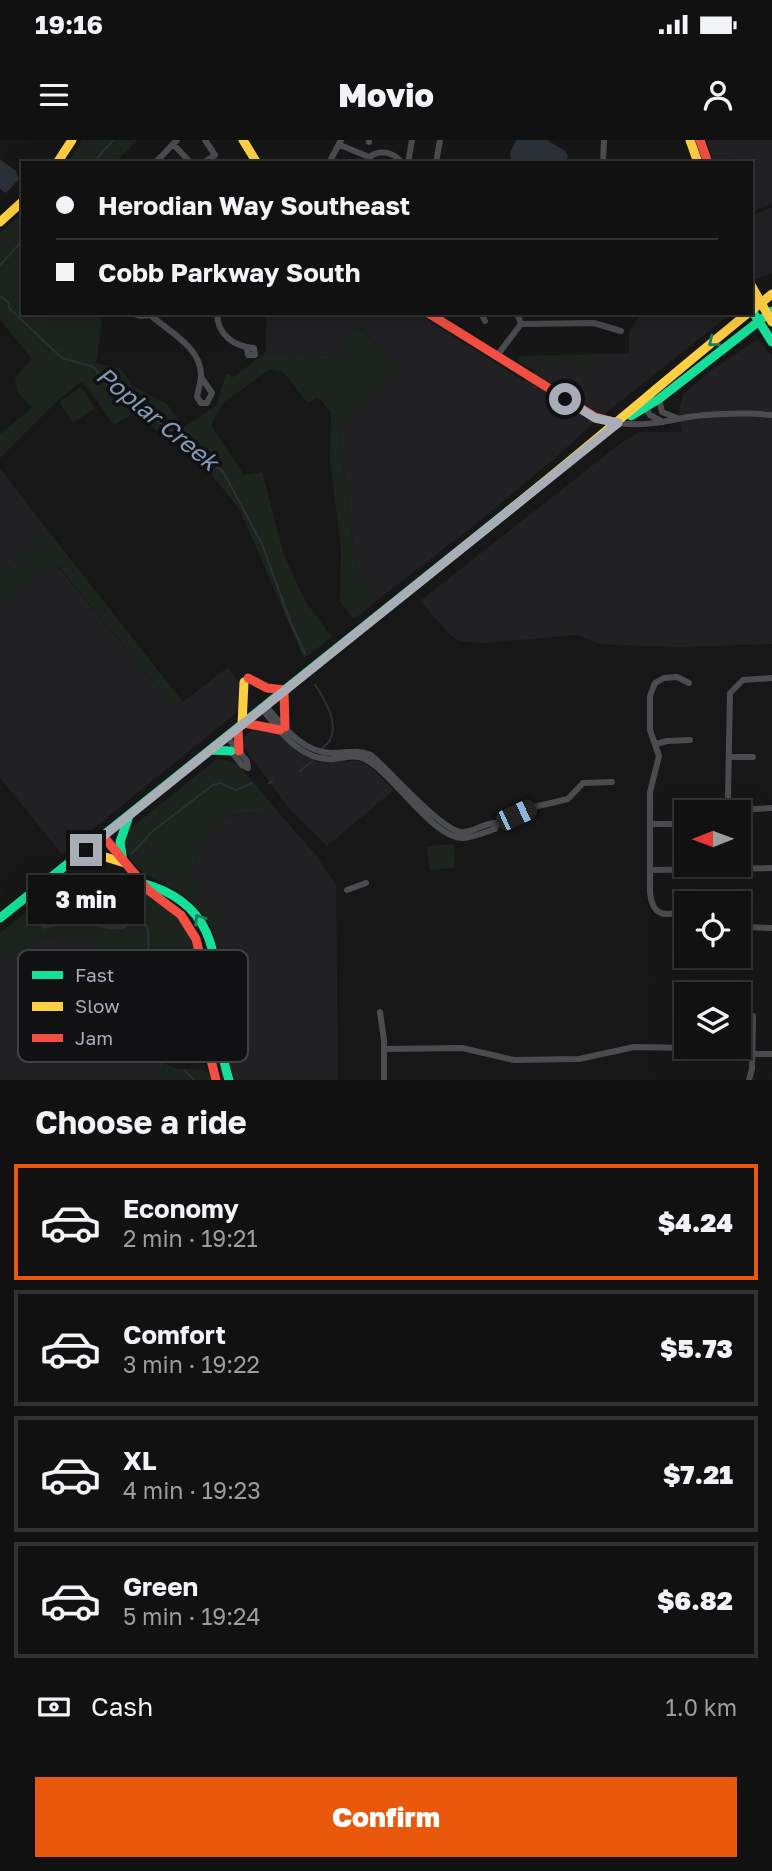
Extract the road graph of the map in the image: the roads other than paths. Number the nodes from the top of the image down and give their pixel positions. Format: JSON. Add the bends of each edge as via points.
{"nodes":[{"id":1,"x":72,"y":140,"type":"edge"},
{"id":2,"x":205,"y":140,"type":"edge"},
{"id":3,"x":243,"y":140,"type":"edge"},
{"id":4,"x":412,"y":140,"type":"edge"},
{"id":5,"x":440,"y":140,"type":"edge"},
{"id":6,"x":604,"y":140,"type":"edge"},
{"id":7,"x":690,"y":140,"type":"edge"},
{"id":8,"x":700,"y":140,"type":"edge"},
{"id":9,"x":175,"y":142,"type":"edge"},
{"id":10,"x":341,"y":142,"type":"edge"},
{"id":11,"x":371,"y":160,"type":"edge"},
{"id":12,"x":58,"y":161,"type":"edge"},
{"id":13,"x":157,"y":161,"type":"edge"},
{"id":14,"x":189,"y":161,"type":"edge"},
{"id":15,"x":206,"y":161,"type":"edge"},
{"id":16,"x":256,"y":161,"type":"edge"},
{"id":17,"x":330,"y":161,"type":"edge"},
{"id":18,"x":402,"y":161,"type":"edge"},
{"id":19,"x":406,"y":161,"type":"edge"},
{"id":20,"x":436,"y":161,"type":"edge"},
{"id":21,"x":603,"y":161,"type":"edge"},
{"id":22,"x":697,"y":161,"type":"edge"},
{"id":23,"x":707,"y":161,"type":"edge"},
{"id":24,"x":21,"y":203,"type":"edge"},
{"id":25,"x":0,"y":222,"type":"edge"},
{"id":26,"x":772,"y":294,"type":"edge"},
{"id":27,"x":753,"y":309,"type":"edge"},
{"id":28,"x":753,"y":310,"type":"edge"},
{"id":29,"x":753,"y":312,"type":"edge"},
{"id":30,"x":150,"y":315,"type":"edge"},
{"id":31,"x":217,"y":315,"type":"edge"},
{"id":32,"x":431,"y":315,"type":"edge"},
{"id":33,"x":482,"y":315,"type":"edge"},
{"id":34,"x":518,"y":315,"type":"edge"},
{"id":35,"x":573,"y":315,"type":"edge"},
{"id":36,"x":746,"y":315,"type":"edge"},
{"id":37,"x":770,"y":316,"type":"edge"},
{"id":38,"x":485,"y":321,"type":"dead end"},
{"id":39,"x":573,"y":323,"type":"junction"},
{"id":40,"x":758,"y":323,"type":"junction"},
{"id":41,"x":521,"y":324,"type":"junction"},
{"id":42,"x":621,"y":331,"type":"dead end"},
{"id":43,"x":772,"y":342,"type":"edge"},
{"id":44,"x":247,"y":348,"type":"dead end"},
{"id":45,"x":496,"y":356,"type":"junction"},
{"id":46,"x":201,"y":377,"type":"dead end"},
{"id":47,"x":659,"y":399,"type":"junction"},
{"id":48,"x":643,"y":403,"type":"junction"},
{"id":49,"x":770,"y":415,"type":"edge"},
{"id":50,"x":679,"y":418,"type":"junction"},
{"id":51,"x":665,"y":422,"type":"junction"},
{"id":52,"x":618,"y":423,"type":"junction"},
{"id":53,"x":772,"y":678,"type":"edge"},
{"id":54,"x":689,"y":683,"type":"dead end"},
{"id":55,"x":285,"y":691,"type":"junction"},
{"id":56,"x":264,"y":708,"type":"junction"},
{"id":57,"x":242,"y":725,"type":"junction"},
{"id":58,"x":282,"y":728,"type":"junction"},
{"id":59,"x":225,"y":739,"type":"junction"},
{"id":60,"x":690,"y":740,"type":"dead end"},
{"id":61,"x":656,"y":744,"type":"junction"},
{"id":62,"x":210,"y":751,"type":"junction"},
{"id":63,"x":235,"y":751,"type":"junction"},
{"id":64,"x":729,"y":757,"type":"junction"},
{"id":65,"x":753,"y":757,"type":"dead end"},
{"id":66,"x":612,"y":782,"type":"dead end"},
{"id":67,"x":772,"y":808,"type":"edge"},
{"id":68,"x":130,"y":815,"type":"junction"},
{"id":69,"x":651,"y":824,"type":"junction"},
{"id":70,"x":674,"y":824,"type":"dead end"},
{"id":71,"x":103,"y":836,"type":"junction"},
{"id":72,"x":74,"y":859,"type":"junction"},
{"id":73,"x":124,"y":862,"type":"junction"},
{"id":74,"x":772,"y":868,"type":"edge"},
{"id":75,"x":651,"y":870,"type":"junction"},
{"id":76,"x":142,"y":883,"type":"junction"},
{"id":77,"x":366,"y":883,"type":"dead end"},
{"id":78,"x":347,"y":890,"type":"dead end"},
{"id":79,"x":674,"y":913,"type":"edge"},
{"id":80,"x":0,"y":919,"type":"edge"},
{"id":81,"x":751,"y":927,"type":"edge"},
{"id":82,"x":772,"y":928,"type":"edge"},
{"id":83,"x":199,"y":950,"type":"edge"},
{"id":84,"x":213,"y":950,"type":"edge"},
{"id":85,"x":380,"y":1012,"type":"dead end"},
{"id":86,"x":753,"y":1016,"type":"dead end"},
{"id":87,"x":384,"y":1049,"type":"junction"},
{"id":88,"x":753,"y":1054,"type":"junction"},
{"id":89,"x":772,"y":1054,"type":"edge"},
{"id":90,"x":212,"y":1062,"type":"edge"},
{"id":91,"x":222,"y":1062,"type":"edge"},
{"id":92,"x":216,"y":1080,"type":"edge"},
{"id":93,"x":229,"y":1080,"type":"edge"},
{"id":94,"x":384,"y":1080,"type":"edge"},
{"id":95,"x":749,"y":1080,"type":"edge"}],
"edges":[{"from":1,"to":12,"type":"main road"},
{"from":2,"to":15,"type":"street","via":[[215,155]]},
{"from":3,"to":16,"type":"main road"},
{"from":4,"to":19,"type":"street"},
{"from":5,"to":20,"type":"street"},
{"from":6,"to":21,"type":"street"},
{"from":7,"to":22,"type":"main road"},
{"from":8,"to":23,"type":"main road"},
{"from":9,"to":13,"type":"street"},
{"from":9,"to":14,"type":"street"},
{"from":10,"to":11,"type":"street"},
{"from":10,"to":17,"type":"street"},
{"from":11,"to":18,"type":"street","via":[[379,152]]},
{"from":24,"to":25,"type":"main road"},
{"from":26,"to":27,"type":"main road"},
{"from":28,"to":37,"type":"main road"},
{"from":29,"to":40,"type":"main road"},
{"from":30,"to":46,"type":"street","via":[[192,349]]},
{"from":31,"to":44,"type":"street","via":[[230,341]]},
{"from":32,"to":45,"type":"main road"},
{"from":33,"to":38,"type":"street"},
{"from":34,"to":41,"type":"street"},
{"from":35,"to":39,"type":"street"},
{"from":36,"to":48,"type":"main road","one_way":true},
{"from":37,"to":40,"type":"main road"},
{"from":39,"to":41,"type":"street"},
{"from":39,"to":42,"type":"street"},
{"from":40,"to":43,"type":"main road"},
{"from":40,"to":47,"type":"main road"},
{"from":41,"to":45,"type":"street"},
{"from":45,"to":52,"type":"main road","via":[[595,418]]},
{"from":47,"to":48,"type":"main road"},
{"from":47,"to":50,"type":"street","via":[[662,412]]},
{"from":48,"to":51,"type":"street","via":[[652,417]]},
{"from":48,"to":52,"type":"main road"},
{"from":49,"to":50,"type":"street"},
{"from":50,"to":51,"type":"street"},
{"from":51,"to":52,"type":"street"},
{"from":52,"to":55,"type":"main road"},
{"from":53,"to":64,"type":"street","via":[[743,680],[730,693]]},
{"from":54,"to":61,"type":"street","via":[[674,677],[655,683],[650,723]]},
{"from":55,"to":56,"type":"main road"},
{"from":55,"to":57,"type":"main road","via":[[246,680]]},
{"from":55,"to":58,"type":"main road"},
{"from":56,"to":57,"type":"main road"},
{"from":56,"to":58,"type":"street"},
{"from":57,"to":58,"type":"main road"},
{"from":57,"to":59,"type":"main road"},
{"from":57,"to":63,"type":"main road"},
{"from":58,"to":66,"type":"street","via":[[296,747],[311,756],[368,761],[430,820],[452,836],[464,838],[495,829],[497,823],[534,807],[568,799],[583,783]]},
{"from":59,"to":62,"type":"main road"},
{"from":59,"to":63,"type":"street"},
{"from":60,"to":61,"type":"street"},
{"from":61,"to":69,"type":"street","via":[[659,759],[651,786]]},
{"from":62,"to":63,"type":"main road"},
{"from":62,"to":68,"type":"main road"},
{"from":64,"to":65,"type":"street"},
{"from":64,"to":67,"type":"street","via":[[733,808]]},
{"from":68,"to":71,"type":"main road"},
{"from":68,"to":73,"type":"main road","via":[[120,839]]},
{"from":69,"to":70,"type":"street"},
{"from":69,"to":75,"type":"street"},
{"from":71,"to":72,"type":"main road"},
{"from":71,"to":73,"type":"main road"},
{"from":72,"to":73,"type":"main road","via":[[102,856]]},
{"from":72,"to":80,"type":"main road"},
{"from":73,"to":76,"type":"main road"},
{"from":74,"to":75,"type":"street"},
{"from":75,"to":79,"type":"street","via":[[654,908],[662,915]]},
{"from":76,"to":83,"type":"main road","via":[[181,915]]},
{"from":84,"to":76,"type":"main road","one_way":true,"via":[[197,916],[179,898]]},
{"from":77,"to":78,"type":"street"},
{"from":81,"to":82,"type":"street"},
{"from":85,"to":87,"type":"street"},
{"from":86,"to":88,"type":"street"},
{"from":87,"to":88,"type":"street","via":[[462,1048],[514,1060],[579,1059],[634,1047]]},
{"from":87,"to":94,"type":"street"},
{"from":88,"to":89,"type":"street"},
{"from":88,"to":95,"type":"street"},
{"from":90,"to":92,"type":"main road"},
{"from":93,"to":91,"type":"main road","one_way":true}]}
